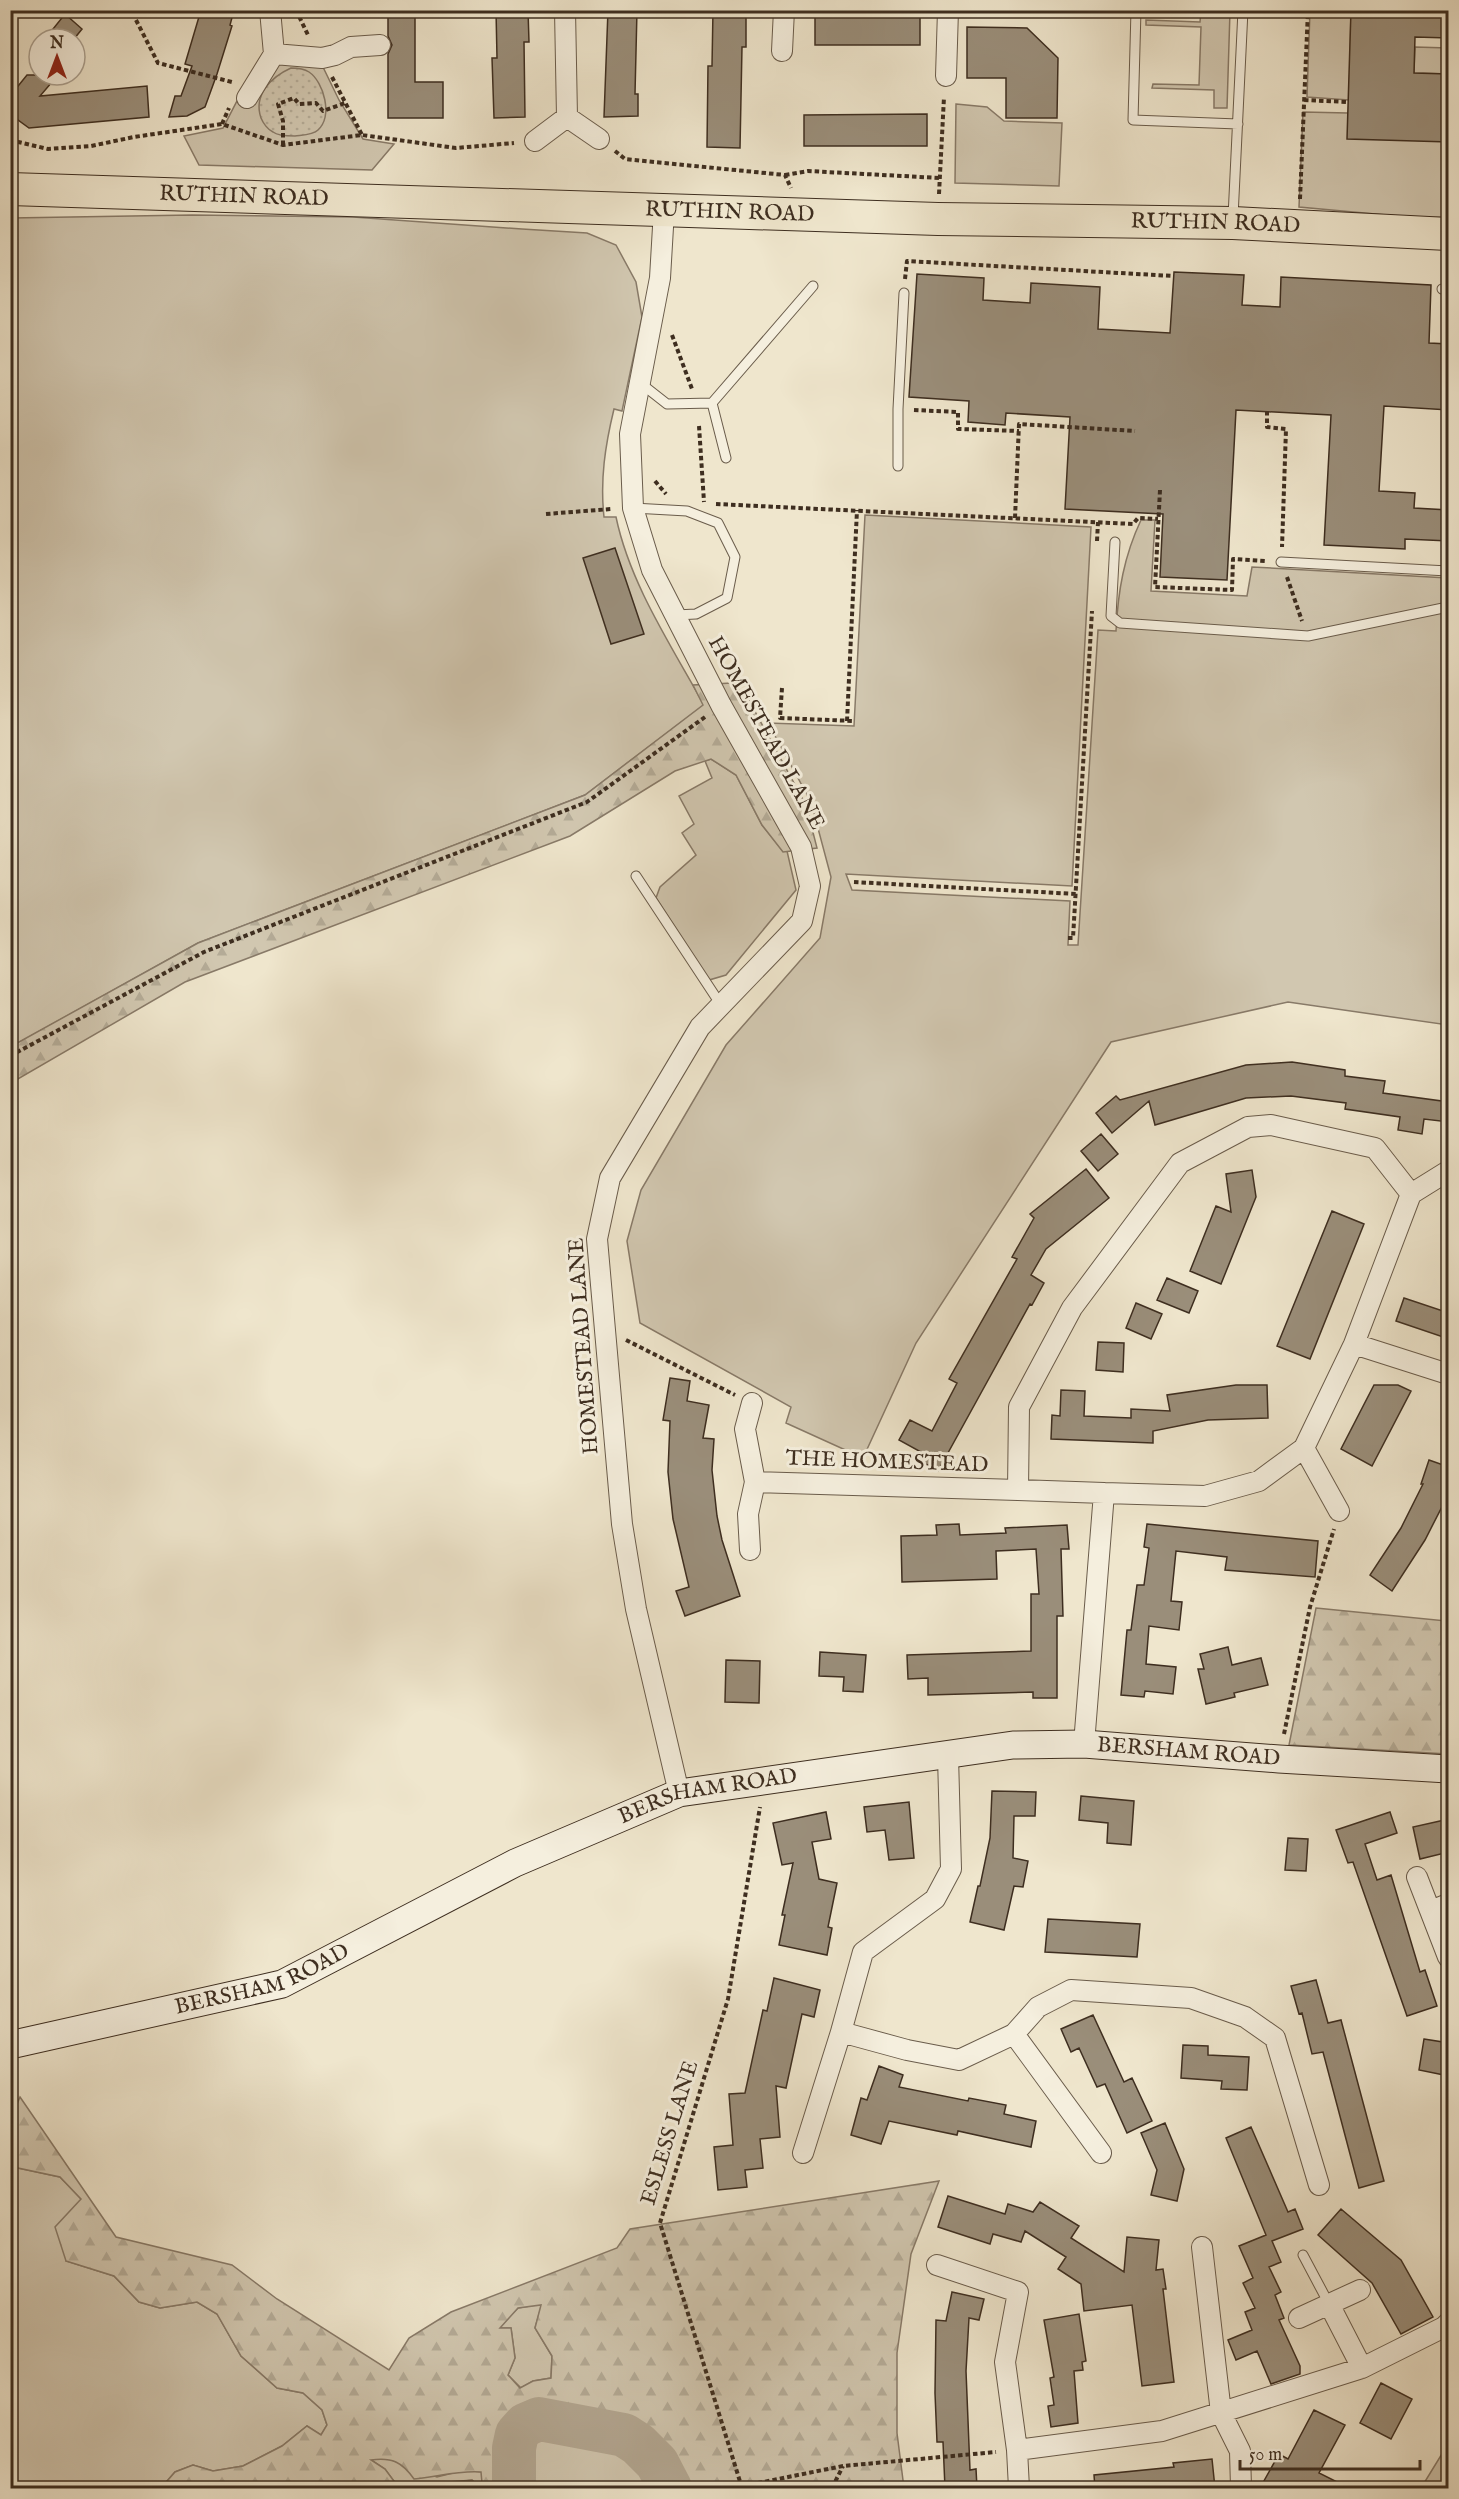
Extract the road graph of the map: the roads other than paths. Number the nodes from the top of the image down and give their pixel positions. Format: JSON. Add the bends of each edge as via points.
{"nodes":[{"id":1,"x":270,"y":10,"type":"edge"},
{"id":2,"x":565,"y":10,"type":"edge"},
{"id":3,"x":784,"y":10,"type":"edge"},
{"id":4,"x":948,"y":10,"type":"edge"},
{"id":5,"x":1136,"y":10,"type":"edge"},
{"id":6,"x":1243,"y":10,"type":"edge"},
{"id":7,"x":380,"y":45,"type":"dead end"},
{"id":8,"x":782,"y":51,"type":"dead end"},
{"id":9,"x":274,"y":54,"type":"junction"},
{"id":10,"x":946,"y":76,"type":"road end"},
{"id":11,"x":250,"y":93,"type":"road end"},
{"id":12,"x":567,"y":117,"type":"junction"},
{"id":13,"x":1238,"y":124,"type":"junction"},
{"id":14,"x":599,"y":139,"type":"road end"},
{"id":15,"x":536,"y":141,"type":"road end"},
{"id":16,"x":10,"y":189,"type":"edge"},
{"id":17,"x":664,"y":210,"type":"junction"},
{"id":18,"x":1233,"y":223,"type":"junction"},
{"id":19,"x":1449,"y":234,"type":"edge"},
{"id":20,"x":813,"y":286,"type":"dead end"},
{"id":21,"x":904,"y":293,"type":"road end"},
{"id":22,"x":639,"y":382,"type":"junction"},
{"id":23,"x":712,"y":403,"type":"junction"},
{"id":24,"x":726,"y":458,"type":"dead end"},
{"id":25,"x":898,"y":466,"type":"dead end"},
{"id":26,"x":633,"y":508,"type":"junction"},
{"id":27,"x":1115,"y":542,"type":"dead end"},
{"id":28,"x":1281,"y":561,"type":"road end"},
{"id":29,"x":1449,"y":571,"type":"edge"},
{"id":30,"x":1449,"y":607,"type":"edge"},
{"id":31,"x":675,"y":615,"type":"junction"},
{"id":32,"x":636,"y":876,"type":"dead end"},
{"id":33,"x":721,"y":1005,"type":"junction"},
{"id":34,"x":1449,"y":1171,"type":"edge"},
{"id":35,"x":1411,"y":1194,"type":"junction"},
{"id":36,"x":1354,"y":1344,"type":"junction"},
{"id":37,"x":1449,"y":1374,"type":"edge"},
{"id":38,"x":752,"y":1403,"type":"road end"},
{"id":39,"x":1304,"y":1448,"type":"junction"},
{"id":40,"x":755,"y":1482,"type":"junction"},
{"id":41,"x":1018,"y":1490,"type":"junction"},
{"id":42,"x":1104,"y":1493,"type":"junction"},
{"id":43,"x":1339,"y":1511,"type":"road end"},
{"id":44,"x":750,"y":1550,"type":"dead end"},
{"id":45,"x":1084,"y":1744,"type":"junction"},
{"id":46,"x":948,"y":1756,"type":"junction"},
{"id":47,"x":1449,"y":1769,"type":"edge"},
{"id":48,"x":679,"y":1793,"type":"junction"},
{"id":49,"x":1417,"y":1876,"type":"dead end"},
{"id":50,"x":1440,"y":1907,"type":"edge"},
{"id":51,"x":1449,"y":1957,"type":"edge"},
{"id":52,"x":841,"y":2032,"type":"junction"},
{"id":53,"x":1014,"y":2034,"type":"junction"},
{"id":54,"x":10,"y":2045,"type":"edge"},
{"id":55,"x":804,"y":2153,"type":"dead end"},
{"id":56,"x":1101,"y":2153,"type":"dead end"},
{"id":57,"x":1319,"y":2185,"type":"dead end"},
{"id":58,"x":1202,"y":2247,"type":"dead end"},
{"id":59,"x":1303,"y":2255,"type":"dead end"},
{"id":60,"x":938,"y":2265,"type":"dead end"},
{"id":61,"x":1360,"y":2290,"type":"dead end"},
{"id":62,"x":1329,"y":2304,"type":"junction"},
{"id":63,"x":1299,"y":2318,"type":"dead end"},
{"id":64,"x":1449,"y":2323,"type":"edge"},
{"id":65,"x":1362,"y":2368,"type":"junction"},
{"id":66,"x":1221,"y":2413,"type":"junction"},
{"id":67,"x":1017,"y":2450,"type":"junction"},
{"id":68,"x":1020,"y":2488,"type":"edge"},
{"id":69,"x":1241,"y":2488,"type":"edge"}],
"edges":[{"from":1,"to":9,"type":"street"},
{"from":2,"to":12,"type":"street"},
{"from":3,"to":8,"type":"street"},
{"from":4,"to":10,"type":"street"},
{"from":5,"to":13,"type":"lane","via":[[1133,120]]},
{"from":6,"to":13,"type":"lane"},
{"from":7,"to":9,"type":"street","via":[[351,47],[322,58]]},
{"from":9,"to":11,"type":"street"},
{"from":12,"to":14,"type":"street"},
{"from":12,"to":15,"type":"street"},
{"from":13,"to":18,"type":"lane"},
{"from":16,"to":17,"type":"main road","name":"RUTHIN ROAD"},
{"from":17,"to":18,"type":"main road","name":"RUTHIN ROAD"},
{"from":17,"to":22,"type":"street","name":"HOMESTEAD LANE","via":[[660,278]]},
{"from":18,"to":19,"type":"main road","name":"RUTHIN ROAD"},
{"from":20,"to":23,"type":"lane"},
{"from":21,"to":25,"type":"lane"},
{"from":22,"to":23,"type":"lane","via":[[667,404]]},
{"from":22,"to":26,"type":"street","name":"HOMESTEAD LANE","via":[[630,434]]},
{"from":23,"to":24,"type":"lane"},
{"from":26,"to":31,"type":"street","name":"HOMESTEAD LANE","via":[[652,570]]},
{"from":26,"to":31,"type":"lane","via":[[687,511],[718,523],[735,557],[728,598],[696,614]]},
{"from":27,"to":30,"type":"lane","via":[[1110,605],[1111,616],[1120,623],[1308,636]]},
{"from":28,"to":29,"type":"lane"},
{"from":31,"to":33,"type":"street","name":"HOMESTEAD LANE","via":[[801,847],[810,886],[802,921]]},
{"from":32,"to":33,"type":"lane"},
{"from":33,"to":48,"type":"street","name":"HOMESTEAD LANE","via":[[700,1027],[610,1178],[597,1239],[623,1534],[636,1609]]},
{"from":34,"to":35,"type":"street"},
{"from":35,"to":36,"type":"street","name":"THE HOMESTEAD"},
{"from":35,"to":41,"type":"street","name":"THE HOMESTEAD","via":[[1375,1148],[1271,1125],[1248,1127],[1180,1163],[1072,1308],[1019,1407]]},
{"from":36,"to":37,"type":"street"},
{"from":36,"to":39,"type":"street","name":"THE HOMESTEAD"},
{"from":38,"to":40,"type":"street","name":"THE HOMESTEAD","via":[[745,1429]]},
{"from":39,"to":42,"type":"street","name":"THE HOMESTEAD","via":[[1258,1481],[1205,1496]]},
{"from":39,"to":43,"type":"street"},
{"from":40,"to":41,"type":"street","name":"THE HOMESTEAD"},
{"from":40,"to":44,"type":"street","name":"THE HOMESTEAD","via":[[748,1514]]},
{"from":41,"to":42,"type":"street","name":"THE HOMESTEAD"},
{"from":42,"to":45,"type":"street"},
{"from":45,"to":46,"type":"main road","name":"BERSHAM ROAD","via":[[1013,1745]]},
{"from":45,"to":47,"type":"main road","name":"BERSHAM ROAD"},
{"from":46,"to":48,"type":"main road","name":"BERSHAM ROAD"},
{"from":46,"to":52,"type":"street","via":[[951,1869],[934,1899],[863,1952]]},
{"from":48,"to":54,"type":"main road","name":"BERSHAM ROAD","via":[[515,1863],[282,1984]]},
{"from":49,"to":50,"type":"street"},
{"from":50,"to":51,"type":"street"},
{"from":52,"to":53,"type":"street","via":[[959,2060]]},
{"from":52,"to":55,"type":"street"},
{"from":53,"to":56,"type":"street"},
{"from":53,"to":57,"type":"street","via":[[1038,2007],[1071,1990],[1191,1998],[1245,2017],[1275,2038]]},
{"from":58,"to":66,"type":"street"},
{"from":59,"to":62,"type":"lane"},
{"from":60,"to":67,"type":"street","via":[[1018,2292],[1005,2362]]},
{"from":61,"to":62,"type":"street"},
{"from":62,"to":63,"type":"street"},
{"from":62,"to":65,"type":"street"},
{"from":64,"to":65,"type":"street"},
{"from":65,"to":66,"type":"street"},
{"from":66,"to":67,"type":"street","via":[[1162,2431]]},
{"from":66,"to":69,"type":"street","via":[[1240,2451]]},
{"from":67,"to":68,"type":"street"}]}
